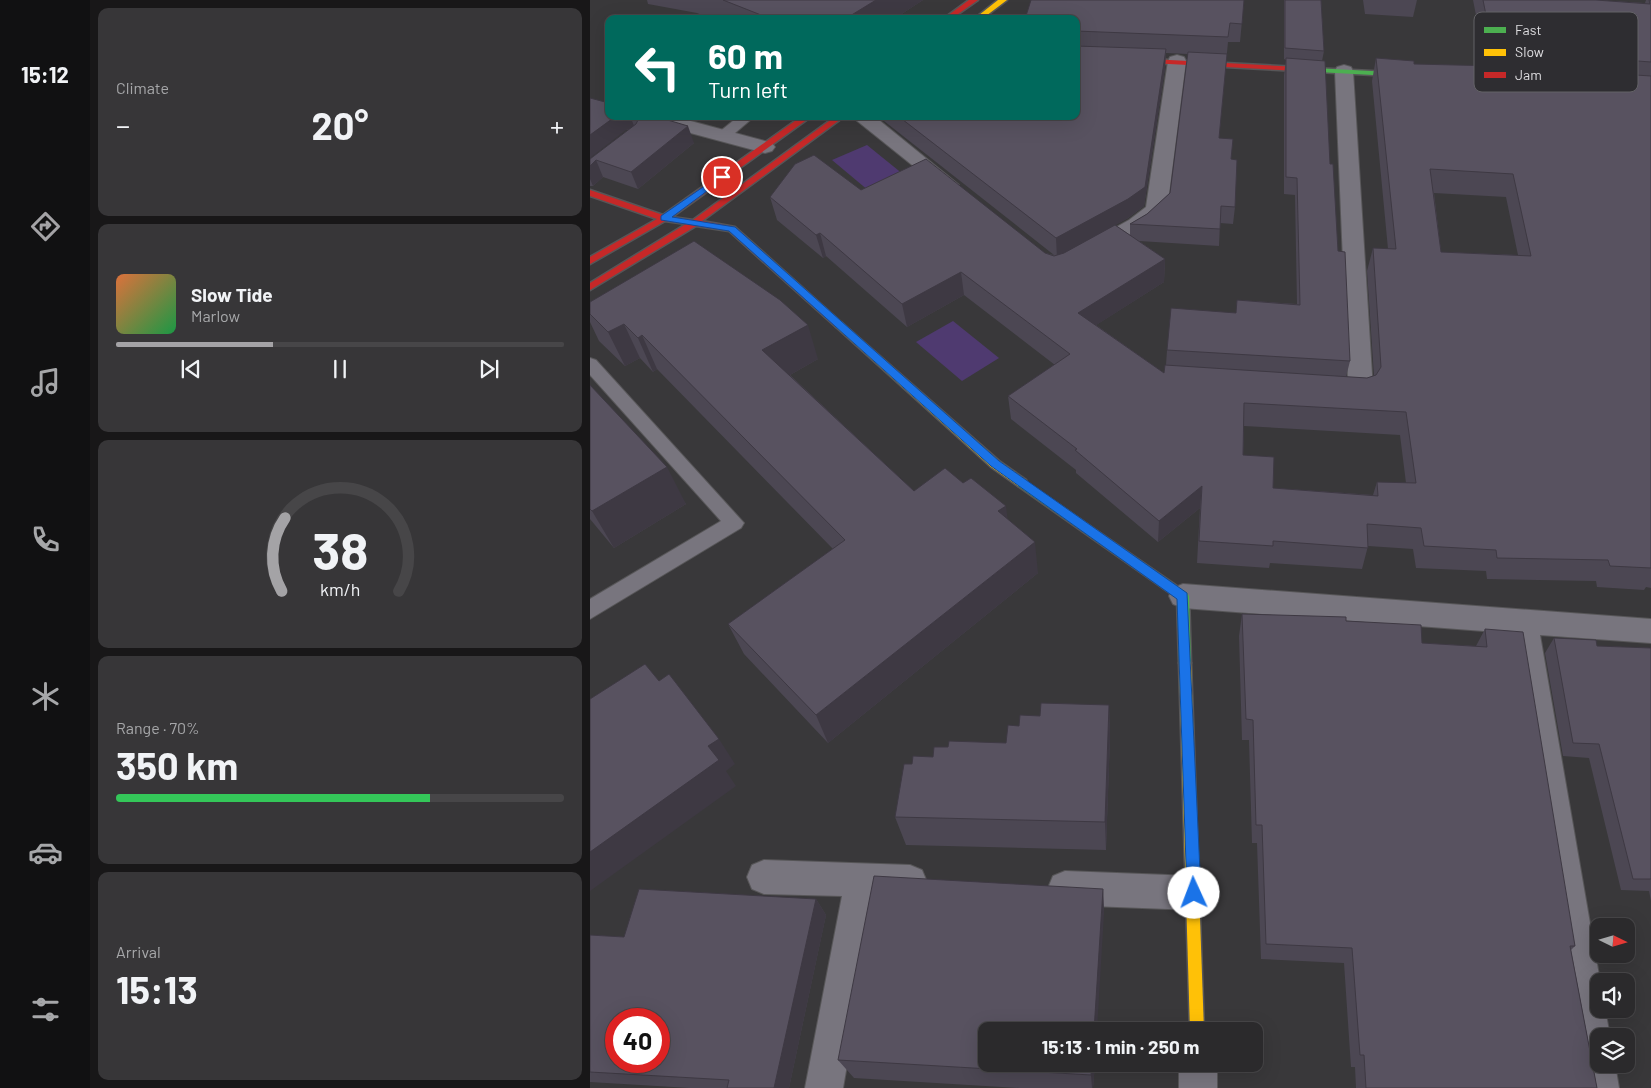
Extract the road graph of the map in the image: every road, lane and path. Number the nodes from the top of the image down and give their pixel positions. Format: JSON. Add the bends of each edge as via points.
{"nodes":[{"id":1,"x":974,"y":0,"type":"edge"},
{"id":2,"x":1003,"y":0,"type":"edge"},
{"id":3,"x":952,"y":15,"type":"edge"},
{"id":4,"x":982,"y":15,"type":"edge"},
{"id":5,"x":1080,"y":57,"type":"edge"},
{"id":6,"x":1177,"y":61,"type":"junction"},
{"id":7,"x":1344,"y":71,"type":"junction"},
{"id":8,"x":1422,"y":76,"type":"edge"},
{"id":9,"x":664,"y":120,"type":"edge"},
{"id":10,"x":743,"y":120,"type":"edge"},
{"id":11,"x":802,"y":120,"type":"edge"},
{"id":12,"x":835,"y":120,"type":"edge"},
{"id":13,"x":867,"y":120,"type":"edge"},
{"id":14,"x":723,"y":136,"type":"junction"},
{"id":15,"x":765,"y":147,"type":"junction"},
{"id":16,"x":590,"y":193,"type":"edge"},
{"id":17,"x":963,"y":196,"type":"edge"},
{"id":18,"x":664,"y":218,"type":"junction"},
{"id":19,"x":693,"y":224,"type":"junction"},
{"id":20,"x":590,"y":261,"type":"edge"},
{"id":21,"x":1073,"y":261,"type":"edge"},
{"id":22,"x":590,"y":287,"type":"edge"},
{"id":23,"x":590,"y":364,"type":"edge"},
{"id":24,"x":1312,"y":387,"type":"edge"},
{"id":25,"x":1183,"y":596,"type":"junction"},
{"id":26,"x":590,"y":610,"type":"edge"},
{"id":27,"x":1523,"y":622,"type":"junction"},
{"id":28,"x":1651,"y":631,"type":"edge"},
{"id":29,"x":764,"y":877,"type":"dead end"},
{"id":30,"x":862,"y":881,"type":"junction"},
{"id":31,"x":940,"y":884,"type":"edge"},
{"id":32,"x":1038,"y":887,"type":"edge"},
{"id":33,"x":1194,"y":893,"type":"junction"},
{"id":34,"x":1197,"y":1022,"type":"edge"},
{"id":35,"x":1198,"y":1072,"type":"edge"},
{"id":36,"x":824,"y":1088,"type":"edge"},
{"id":37,"x":1198,"y":1088,"type":"edge"},
{"id":38,"x":1600,"y":1088,"type":"edge"}],
"edges":[{"from":1,"to":3,"type":"street"},
{"from":2,"to":4,"type":"street"},
{"from":5,"to":6,"type":"street"},
{"from":6,"to":7,"type":"street"},
{"from":6,"to":21,"type":"street","via":[[1156,210],[1137,225]]},
{"from":7,"to":8,"type":"street"},
{"from":7,"to":24,"type":"street","via":[[1361,390]]},
{"from":9,"to":14,"type":"street"},
{"from":10,"to":14,"type":"lane"},
{"from":11,"to":15,"type":"street"},
{"from":12,"to":19,"type":"street"},
{"from":13,"to":17,"type":"street"},
{"from":14,"to":15,"type":"street"},
{"from":15,"to":18,"type":"street"},
{"from":16,"to":18,"type":"street"},
{"from":18,"to":19,"type":"street"},
{"from":18,"to":20,"type":"street"},
{"from":19,"to":22,"type":"street"},
{"from":19,"to":25,"type":"street","via":[[732,229],[995,464]]},
{"from":23,"to":26,"type":"lane","via":[[734,523]]},
{"from":25,"to":27,"type":"street"},
{"from":25,"to":33,"type":"street"},
{"from":27,"to":28,"type":"street"},
{"from":27,"to":38,"type":"street"},
{"from":29,"to":30,"type":"street"},
{"from":30,"to":31,"type":"street"},
{"from":30,"to":36,"type":"street"},
{"from":32,"to":33,"type":"street"},
{"from":33,"to":34,"type":"street"},
{"from":35,"to":37,"type":"street"}]}
